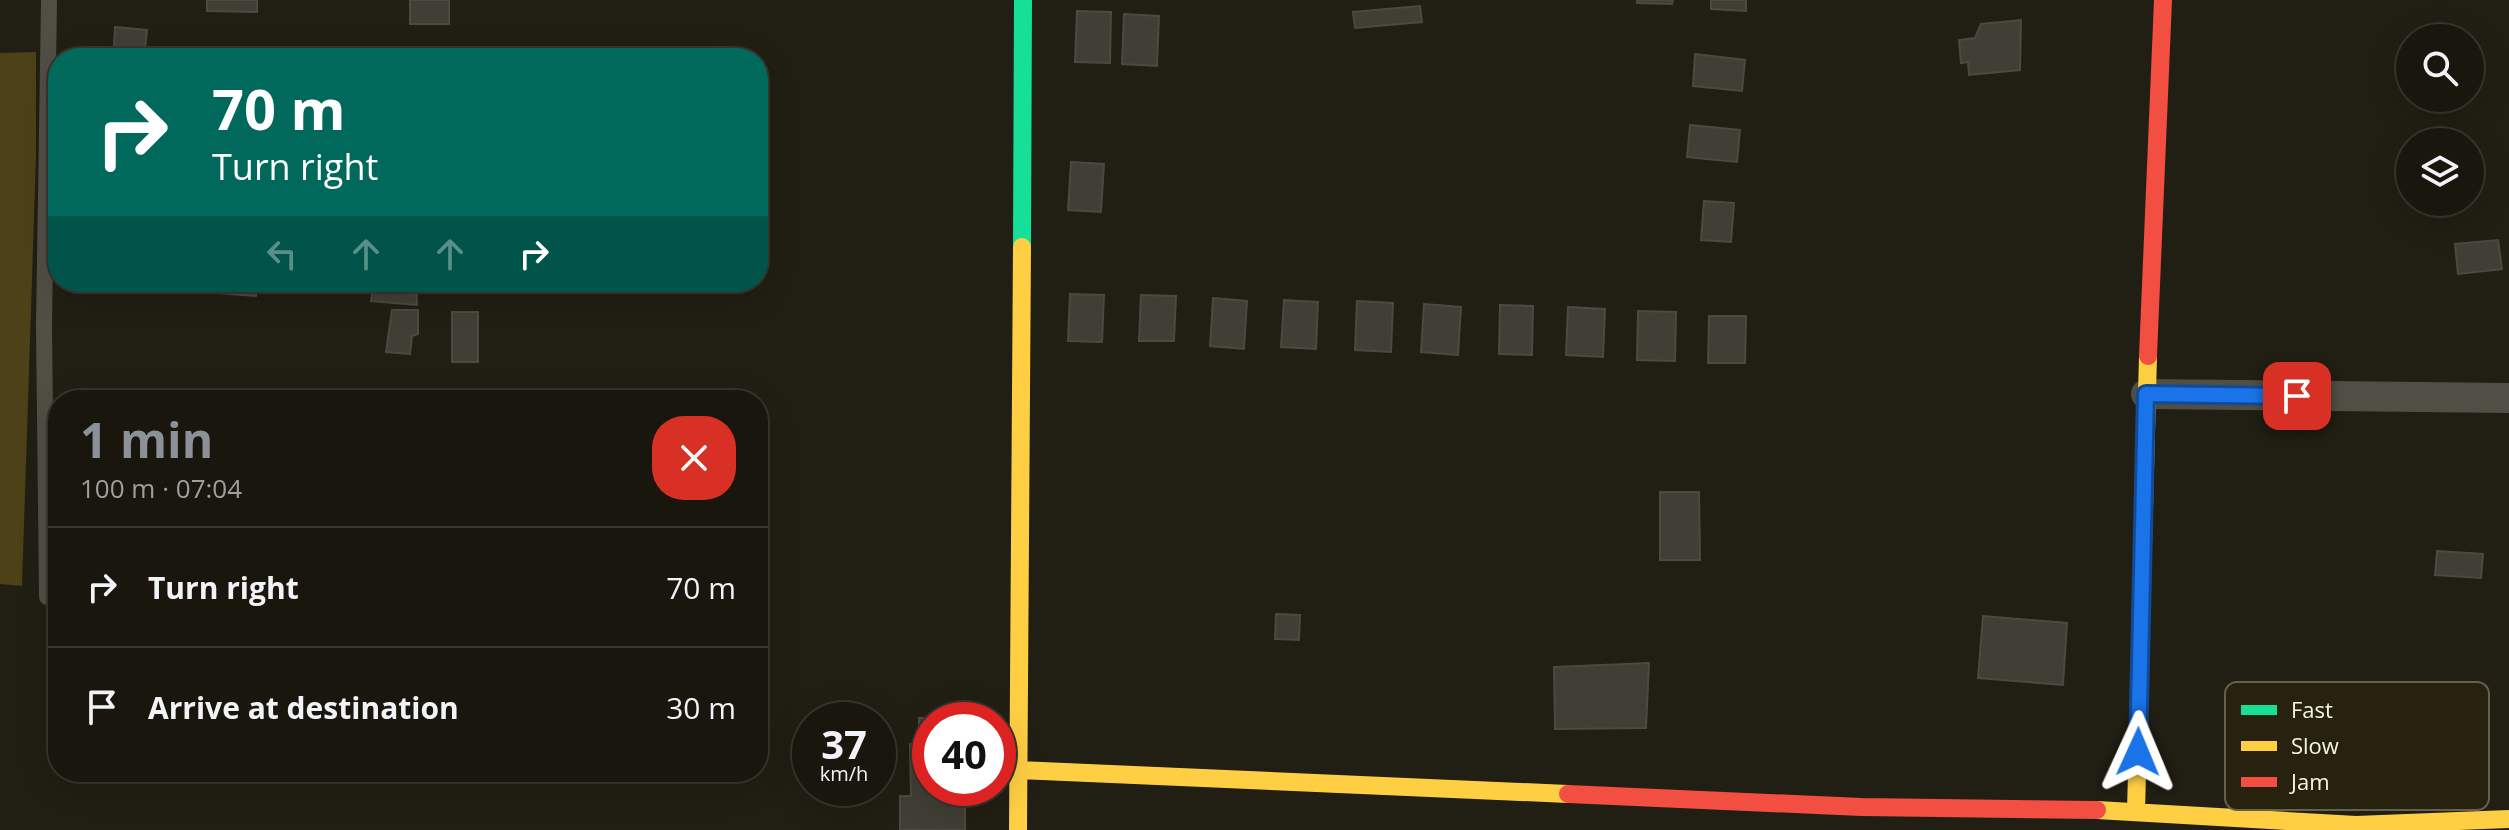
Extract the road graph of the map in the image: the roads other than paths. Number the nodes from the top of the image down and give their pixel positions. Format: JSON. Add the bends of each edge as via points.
{"nodes":[{"id":1,"x":49,"y":0,"type":"edge"},
{"id":2,"x":1023,"y":0,"type":"edge"},
{"id":3,"x":2163,"y":0,"type":"edge"},
{"id":4,"x":48,"y":48,"type":"edge"},
{"id":5,"x":48,"y":65,"type":"edge"},
{"id":6,"x":2146,"y":394,"type":"junction"},
{"id":7,"x":2509,"y":398,"type":"edge"},
{"id":8,"x":47,"y":597,"type":"dead end"},
{"id":9,"x":1019,"y":770,"type":"junction"},
{"id":10,"x":2136,"y":811,"type":"junction"},
{"id":11,"x":1861,"y":818,"type":"edge"},
{"id":12,"x":2509,"y":819,"type":"edge"},
{"id":13,"x":2356,"y":828,"type":"edge"},
{"id":14,"x":1018,"y":830,"type":"edge"}],
"edges":[{"from":1,"to":4,"type":"lane"},
{"from":2,"to":9,"type":"street"},
{"from":3,"to":6,"type":"street"},
{"from":5,"to":8,"type":"lane"},
{"from":6,"to":7,"type":"street"},
{"from":6,"to":10,"type":"street"},
{"from":9,"to":11,"type":"street"},
{"from":9,"to":14,"type":"street"},
{"from":10,"to":11,"type":"street"},
{"from":10,"to":13,"type":"street"},
{"from":12,"to":13,"type":"street"}]}
